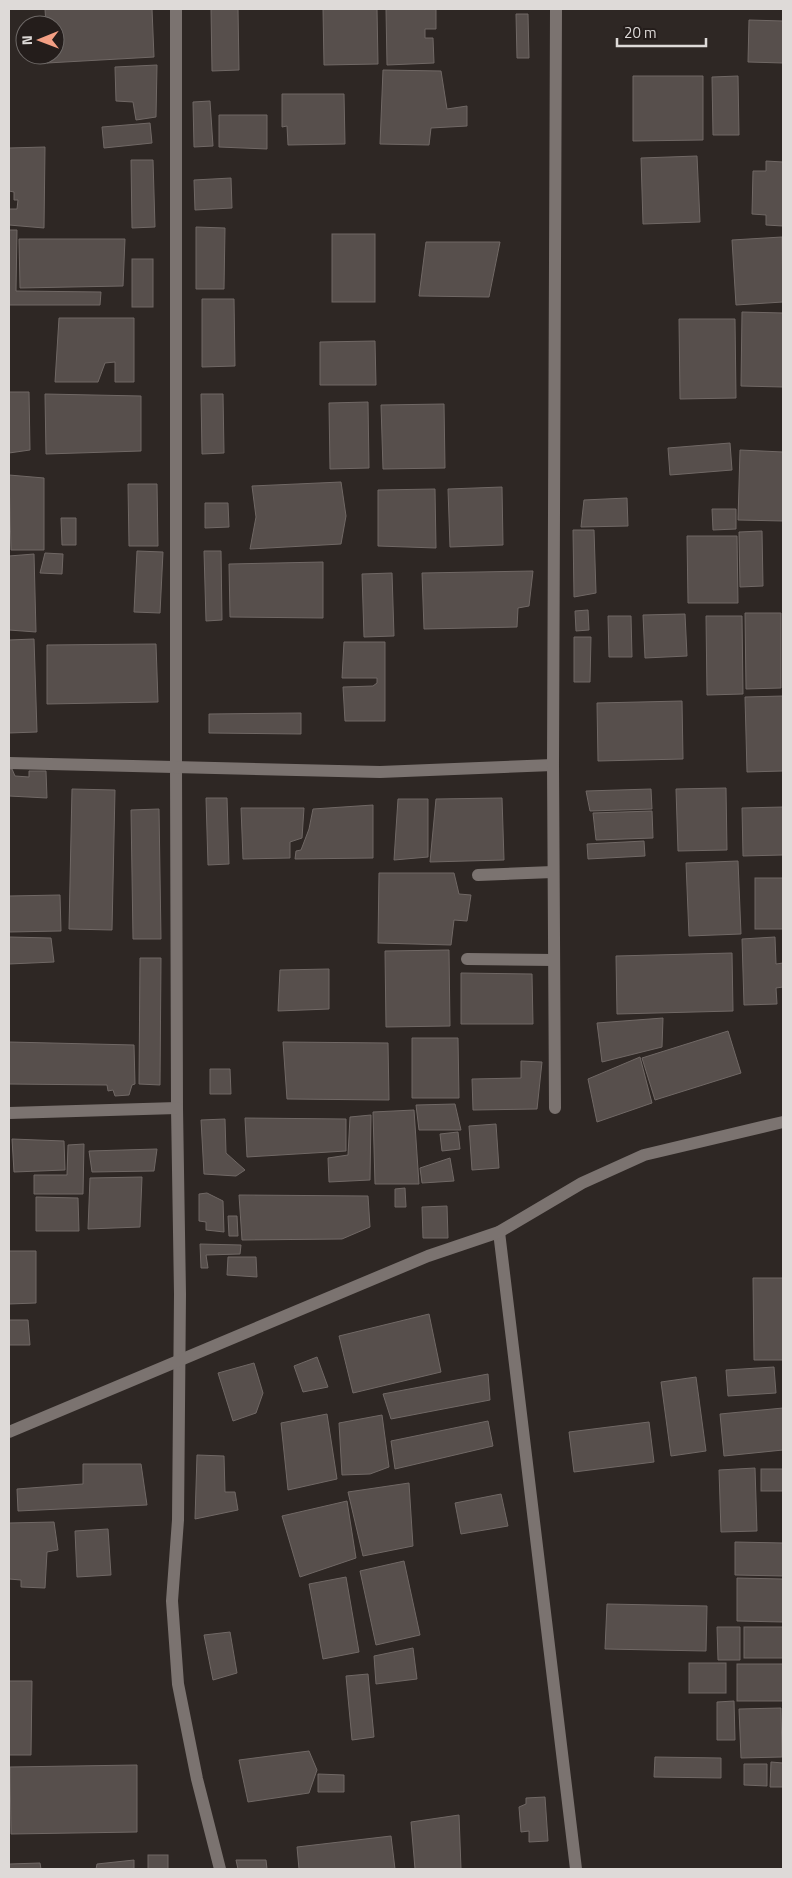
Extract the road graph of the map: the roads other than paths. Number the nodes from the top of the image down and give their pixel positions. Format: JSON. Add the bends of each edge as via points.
{"nodes":[{"id":1,"x":176,"y":9,"type":"edge"},
{"id":2,"x":556,"y":9,"type":"edge"},
{"id":3,"x":9,"y":763,"type":"edge"},
{"id":4,"x":553,"y":765,"type":"junction"},
{"id":5,"x":176,"y":768,"type":"junction"},
{"id":6,"x":553,"y":872,"type":"junction"},
{"id":7,"x":478,"y":875,"type":"dead end"},
{"id":8,"x":467,"y":959,"type":"dead end"},
{"id":9,"x":554,"y":960,"type":"junction"},
{"id":10,"x":177,"y":1108,"type":"junction"},
{"id":11,"x":555,"y":1108,"type":"dead end"},
{"id":12,"x":9,"y":1113,"type":"edge"},
{"id":13,"x":783,"y":1122,"type":"edge"},
{"id":14,"x":499,"y":1232,"type":"junction"},
{"id":15,"x":179,"y":1361,"type":"junction"},
{"id":16,"x":9,"y":1432,"type":"edge"},
{"id":17,"x":220,"y":1869,"type":"edge"},
{"id":18,"x":576,"y":1869,"type":"edge"}],
"edges":[{"from":1,"to":5,"type":"street"},
{"from":2,"to":4,"type":"street"},
{"from":3,"to":5,"type":"street"},
{"from":4,"to":5,"type":"street","via":[[380,772]]},
{"from":4,"to":6,"type":"street"},
{"from":5,"to":10,"type":"street"},
{"from":6,"to":7,"type":"street"},
{"from":6,"to":9,"type":"street"},
{"from":8,"to":9,"type":"street"},
{"from":9,"to":11,"type":"street"},
{"from":10,"to":12,"type":"street"},
{"from":10,"to":15,"type":"street"},
{"from":13,"to":14,"type":"street","via":[[644,1155],[582,1183]]},
{"from":14,"to":15,"type":"street","via":[[428,1256]]},
{"from":14,"to":18,"type":"street"},
{"from":15,"to":16,"type":"street"},
{"from":15,"to":17,"type":"street","via":[[178,1520],[172,1600],[177,1674],[197,1779]]}]}
